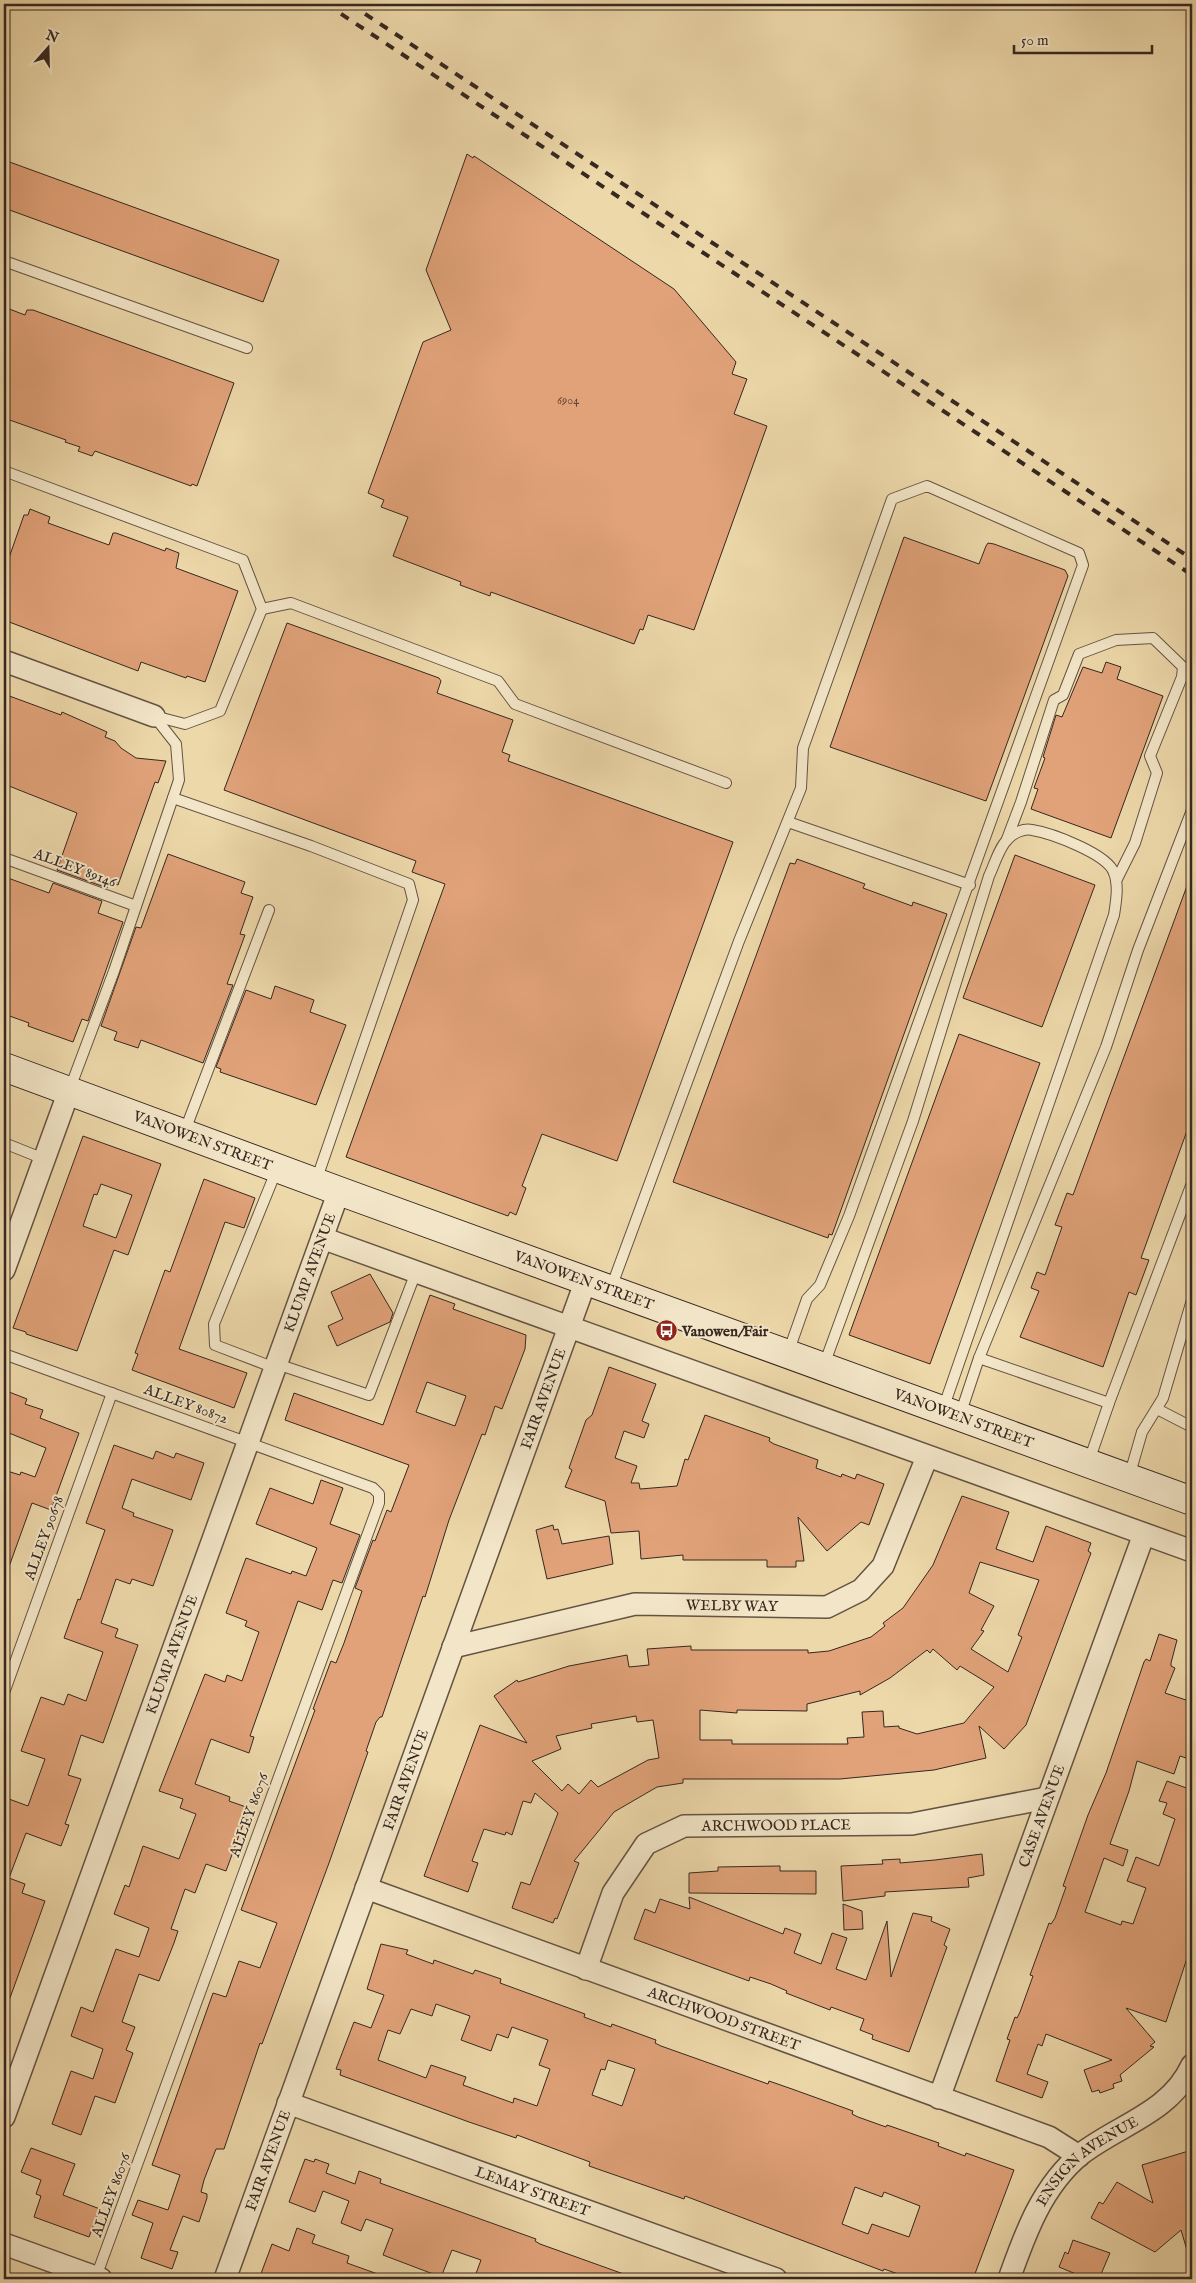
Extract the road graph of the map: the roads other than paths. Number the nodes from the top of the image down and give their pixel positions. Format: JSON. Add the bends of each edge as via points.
{"nodes":[{"id":1,"x":4,"y":261,"type":"edge"},
{"id":2,"x":247,"y":348,"type":"dead end"},
{"id":3,"x":4,"y":471,"type":"edge"},
{"id":4,"x":262,"y":609,"type":"junction"},
{"id":5,"x":4,"y":661,"type":"edge"},
{"id":6,"x":154,"y":716,"type":"junction"},
{"id":7,"x":726,"y":783,"type":"dead end"},
{"id":8,"x":173,"y":798,"type":"junction"},
{"id":9,"x":1192,"y":810,"type":"edge"},
{"id":10,"x":788,"y":822,"type":"junction"},
{"id":11,"x":1006,"y":840,"type":"junction"},
{"id":12,"x":4,"y":858,"type":"edge"},
{"id":13,"x":1116,"y":881,"type":"junction"},
{"id":14,"x":970,"y":885,"type":"junction"},
{"id":15,"x":136,"y":906,"type":"junction"},
{"id":16,"x":269,"y":910,"type":"dead end"},
{"id":17,"x":4,"y":1067,"type":"edge"},
{"id":18,"x":69,"y":1091,"type":"junction"},
{"id":19,"x":184,"y":1134,"type":"junction"},
{"id":20,"x":4,"y":1143,"type":"edge"},
{"id":21,"x":44,"y":1159,"type":"junction"},
{"id":22,"x":277,"y":1168,"type":"junction"},
{"id":23,"x":1192,"y":1183,"type":"edge"},
{"id":24,"x":327,"y":1187,"type":"junction"},
{"id":25,"x":322,"y":1238,"type":"junction"},
{"id":26,"x":4,"y":1270,"type":"edge"},
{"id":27,"x":416,"y":1272,"type":"junction"},
{"id":28,"x":598,"y":1284,"type":"junction"},
{"id":29,"x":1192,"y":1300,"type":"edge"},
{"id":30,"x":569,"y":1327,"type":"junction"},
{"id":31,"x":4,"y":1354,"type":"edge"},
{"id":32,"x":788,"y":1354,"type":"junction"},
{"id":33,"x":979,"y":1358,"type":"junction"},
{"id":34,"x":276,"y":1366,"type":"junction"},
{"id":35,"x":824,"y":1366,"type":"junction"},
{"id":36,"x":112,"y":1393,"type":"junction"},
{"id":37,"x":1109,"y":1403,"type":"junction"},
{"id":38,"x":1157,"y":1409,"type":"junction"},
{"id":39,"x":951,"y":1413,"type":"junction"},
{"id":40,"x":1192,"y":1427,"type":"edge"},
{"id":41,"x":249,"y":1443,"type":"junction"},
{"id":42,"x":927,"y":1457,"type":"junction"},
{"id":43,"x":1088,"y":1463,"type":"junction"},
{"id":44,"x":1129,"y":1478,"type":"junction"},
{"id":45,"x":1192,"y":1501,"type":"edge"},
{"id":46,"x":1144,"y":1534,"type":"junction"},
{"id":47,"x":1192,"y":1551,"type":"edge"},
{"id":48,"x":454,"y":1646,"type":"junction"},
{"id":49,"x":4,"y":1693,"type":"edge"},
{"id":50,"x":1047,"y":1798,"type":"junction"},
{"id":51,"x":366,"y":1888,"type":"junction"},
{"id":52,"x":586,"y":1969,"type":"junction"},
{"id":53,"x":1192,"y":2065,"type":"edge"},
{"id":54,"x":1186,"y":2085,"type":"edge"},
{"id":55,"x":939,"y":2098,"type":"junction"},
{"id":56,"x":288,"y":2103,"type":"junction"},
{"id":57,"x":4,"y":2117,"type":"edge"},
{"id":58,"x":1079,"y":2156,"type":"junction"},
{"id":59,"x":4,"y":2244,"type":"edge"},
{"id":60,"x":99,"y":2278,"type":"edge"},
{"id":61,"x":225,"y":2279,"type":"edge"},
{"id":62,"x":776,"y":2279,"type":"edge"},
{"id":63,"x":1009,"y":2279,"type":"edge"}],
"edges":[{"from":1,"to":2,"type":"lane"},
{"from":3,"to":4,"type":"lane","via":[[243,560]]},
{"from":4,"to":6,"type":"lane","via":[[220,711],[185,724]]},
{"from":4,"to":7,"type":"lane","via":[[291,603],[498,681],[515,704]]},
{"from":5,"to":6,"type":"street"},
{"from":6,"to":8,"type":"lane","via":[[176,744],[180,780]]},
{"from":8,"to":15,"type":"lane"},
{"from":8,"to":24,"type":"lane","via":[[409,884],[413,900]]},
{"from":9,"to":33,"type":"lane","via":[[1141,941],[1102,1056]]},
{"from":10,"to":14,"type":"lane"},
{"from":10,"to":14,"type":"lane","via":[[802,788],[803,748],[892,499],[927,486],[1079,553],[1083,565]]},
{"from":10,"to":28,"type":"lane"},
{"from":11,"to":13,"type":"lane","via":[[1030,829],[1082,846],[1114,871]]},
{"from":11,"to":13,"type":"lane","via":[[1054,700],[1063,695],[1079,654],[1116,640],[1153,638],[1183,667],[1182,677],[1150,756],[1157,773],[1135,843]]},
{"from":11,"to":35,"type":"lane","via":[[989,876],[912,1121]]},
{"from":12,"to":15,"type":"lane","name":"ALLEY 89146"},
{"from":13,"to":39,"type":"lane","via":[[1114,915]]},
{"from":14,"to":32,"type":"lane","via":[[849,1216],[820,1285],[807,1300]]},
{"from":15,"to":18,"type":"lane"},
{"from":16,"to":19,"type":"lane"},
{"from":17,"to":18,"type":"main road","name":"VANOWEN STREET"},
{"from":18,"to":19,"type":"main road","name":"VANOWEN STREET"},
{"from":18,"to":21,"type":"street"},
{"from":19,"to":22,"type":"main road","name":"VANOWEN STREET"},
{"from":20,"to":21,"type":"lane"},
{"from":21,"to":26,"type":"street"},
{"from":22,"to":24,"type":"main road","name":"VANOWEN STREET"},
{"from":22,"to":34,"type":"lane","via":[[214,1324],[215,1345]]},
{"from":23,"to":37,"type":"lane"},
{"from":24,"to":25,"type":"street","name":"KLUMP AVENUE"},
{"from":24,"to":28,"type":"main road","name":"VANOWEN STREET"},
{"from":25,"to":27,"type":"street"},
{"from":25,"to":34,"type":"street","name":"KLUMP AVENUE"},
{"from":27,"to":30,"type":"street"},
{"from":27,"to":34,"type":"lane","via":[[370,1395]]},
{"from":28,"to":30,"type":"street","name":"FAIR AVENUE"},
{"from":28,"to":32,"type":"main road","name":"VANOWEN STREET"},
{"from":29,"to":38,"type":"lane"},
{"from":30,"to":42,"type":"street"},
{"from":30,"to":48,"type":"street","name":"FAIR AVENUE"},
{"from":31,"to":36,"type":"lane","name":"ALLEY 80872"},
{"from":32,"to":35,"type":"main road","name":"VANOWEN STREET"},
{"from":33,"to":37,"type":"lane"},
{"from":33,"to":39,"type":"lane"},
{"from":34,"to":41,"type":"street","name":"KLUMP AVENUE"},
{"from":35,"to":39,"type":"main road","name":"VANOWEN STREET"},
{"from":36,"to":41,"type":"lane","name":"ALLEY 80872"},
{"from":36,"to":49,"type":"lane","name":"ALLEY 90678"},
{"from":37,"to":43,"type":"lane"},
{"from":38,"to":40,"type":"lane"},
{"from":38,"to":44,"type":"lane","via":[[1142,1432]]},
{"from":39,"to":43,"type":"main road","name":"VANOWEN STREET"},
{"from":41,"to":57,"type":"street","name":"KLUMP AVENUE"},
{"from":41,"to":60,"type":"lane","name":"ALLEY 86076","via":[[373,1488],[380,1494],[379,1502]]},
{"from":42,"to":46,"type":"street"},
{"from":42,"to":48,"type":"street","name":"WELBY WAY","via":[[883,1566],[861,1590],[827,1608],[635,1604]]},
{"from":43,"to":44,"type":"main road","name":"VANOWEN STREET"},
{"from":44,"to":45,"type":"main road","name":"VANOWEN STREET"},
{"from":46,"to":47,"type":"street"},
{"from":46,"to":50,"type":"street","name":"CASE AVENUE"},
{"from":48,"to":51,"type":"street","name":"FAIR AVENUE"},
{"from":50,"to":52,"type":"street","name":"ARCHWOOD PLACE","via":[[912,1824],[684,1826],[646,1844],[613,1893]]},
{"from":50,"to":55,"type":"street","name":"CASE AVENUE"},
{"from":51,"to":52,"type":"street","name":"ARCHWOOD STREET"},
{"from":51,"to":56,"type":"street","name":"FAIR AVENUE"},
{"from":52,"to":55,"type":"street","name":"ARCHWOOD STREET"},
{"from":53,"to":54,"type":"street","name":"ENSIGN AVENUE"},
{"from":54,"to":58,"type":"street","name":"ENSIGN AVENUE","via":[[1160,2107],[1114,2131]]},
{"from":55,"to":58,"type":"street","name":"ARCHWOOD STREET","via":[[1049,2137]]},
{"from":56,"to":61,"type":"street","name":"FAIR AVENUE"},
{"from":56,"to":62,"type":"street","name":"LEMAY STREET"},
{"from":58,"to":63,"type":"street","name":"ENSIGN AVENUE","via":[[1054,2183],[1030,2221]]},
{"from":59,"to":60,"type":"street"}]}
